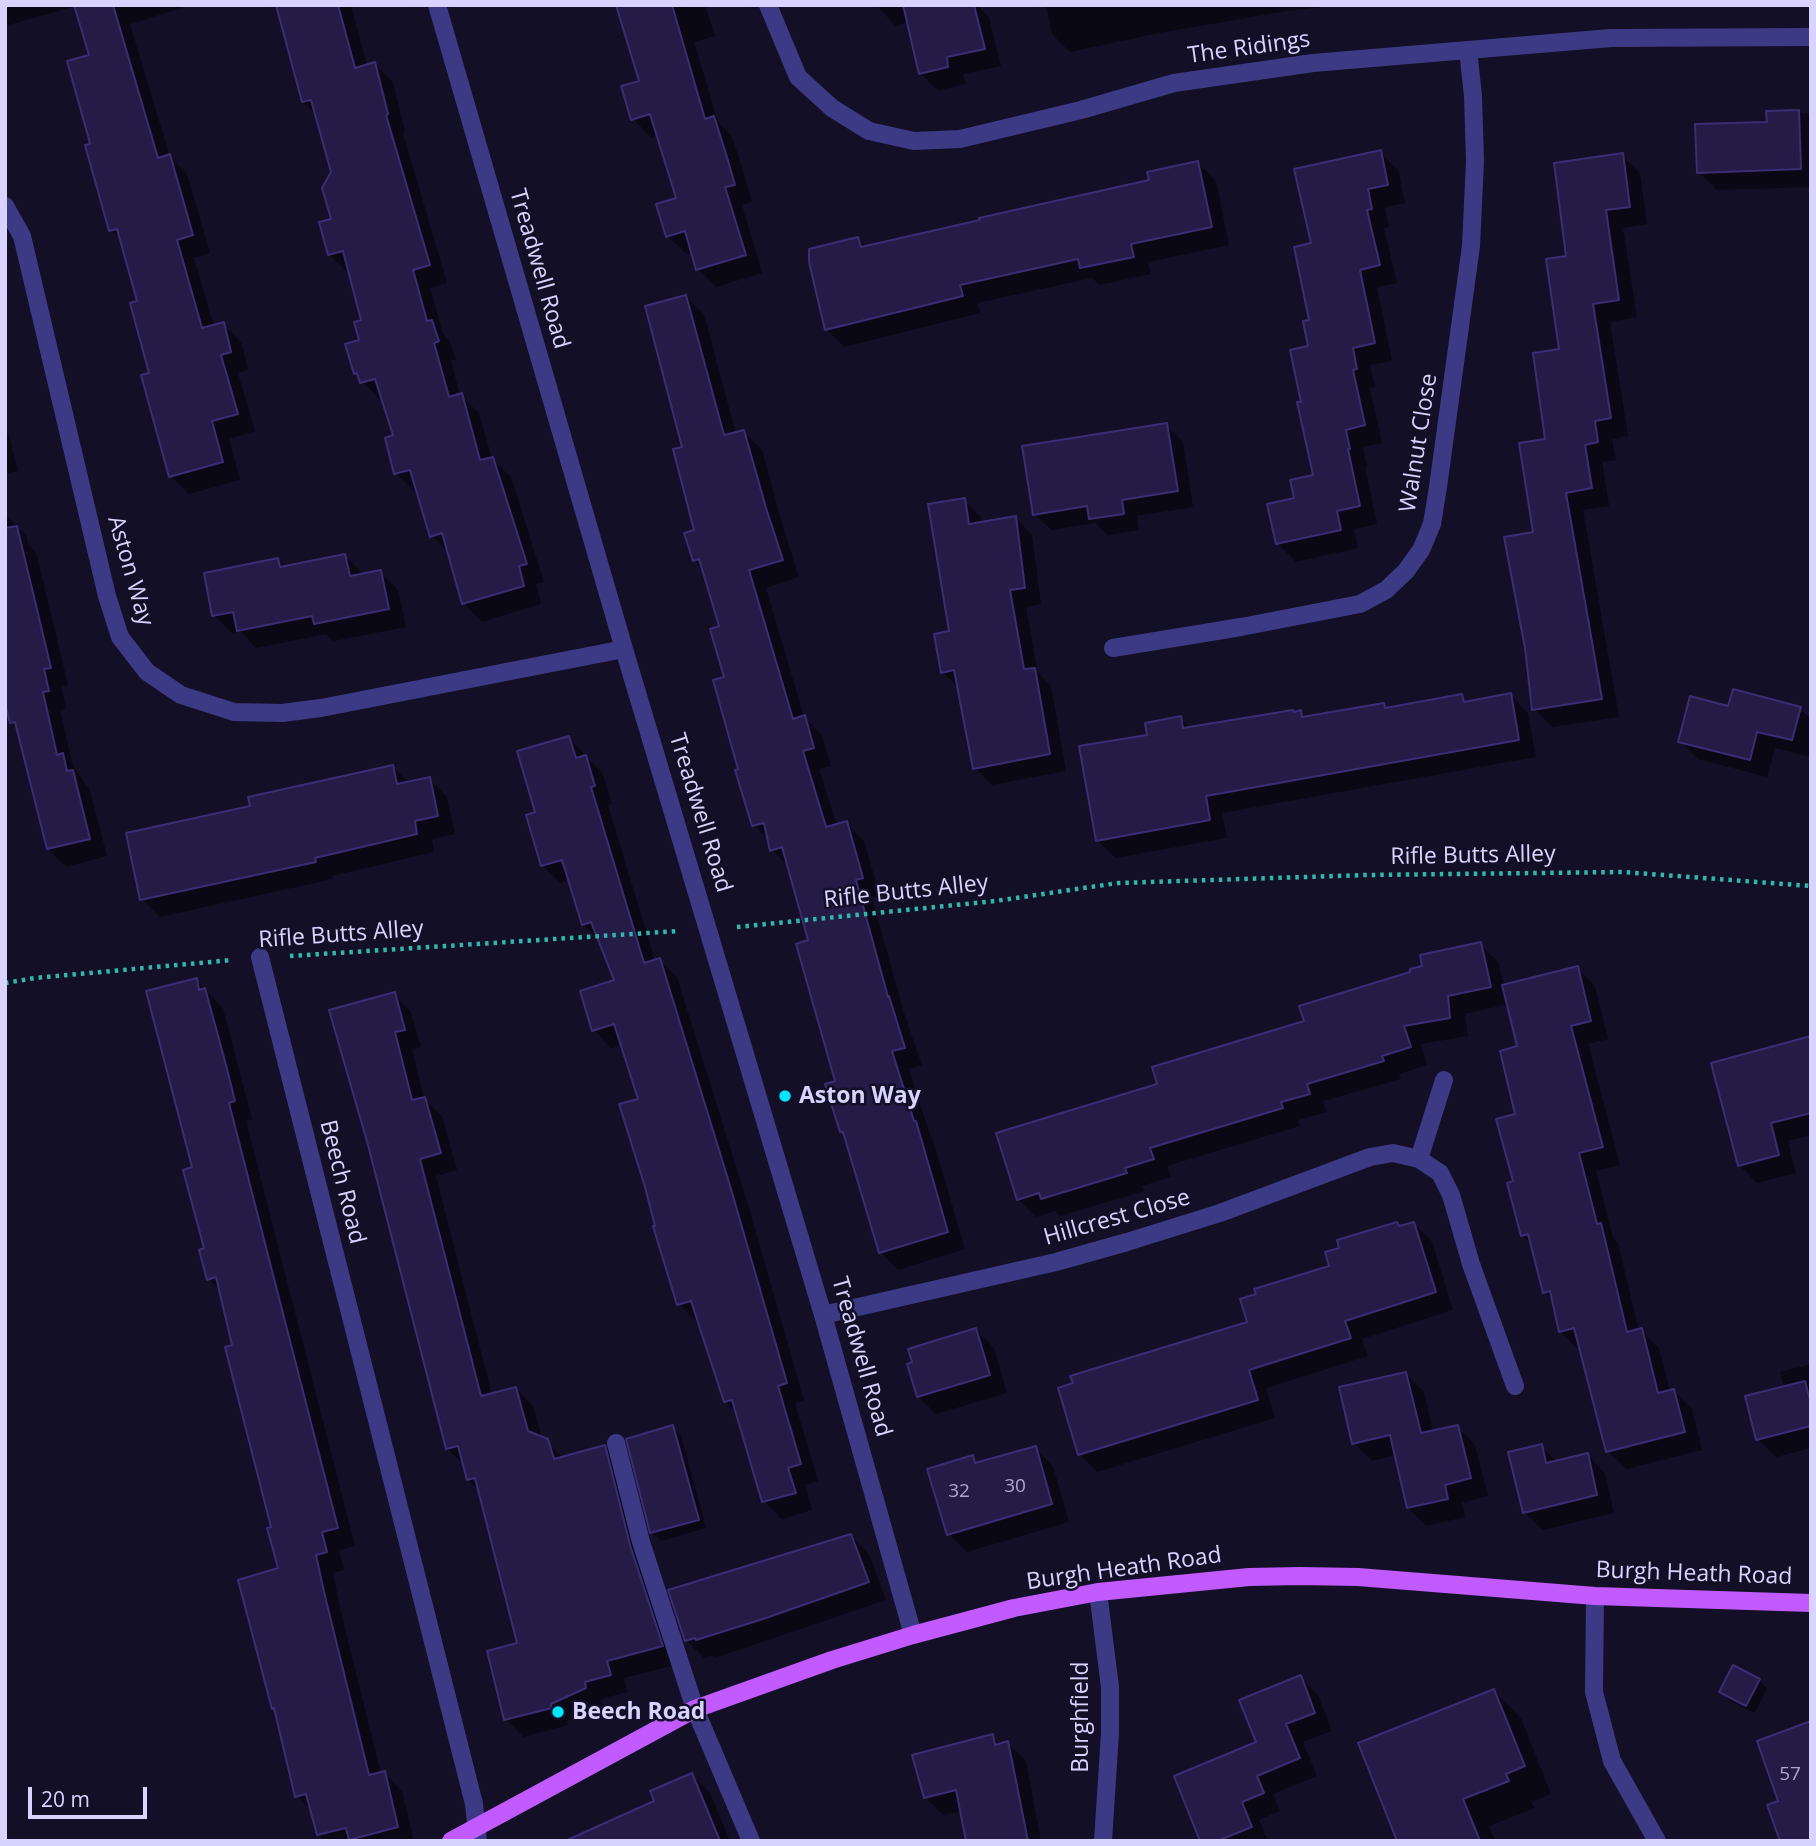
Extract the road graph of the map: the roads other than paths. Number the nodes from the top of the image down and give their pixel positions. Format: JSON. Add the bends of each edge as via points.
{"nodes":[{"id":1,"x":438,"y":5,"type":"edge"},
{"id":2,"x":768,"y":5,"type":"edge"},
{"id":3,"x":1811,"y":37,"type":"edge"},
{"id":4,"x":1468,"y":50,"type":"junction"},
{"id":5,"x":5,"y":205,"type":"edge"},
{"id":6,"x":1113,"y":648,"type":"dead end"},
{"id":7,"x":624,"y":649,"type":"junction"},
{"id":8,"x":260,"y":957,"type":"road end"},
{"id":9,"x":1444,"y":1080,"type":"dead end"},
{"id":10,"x":1419,"y":1159,"type":"junction"},
{"id":11,"x":823,"y":1315,"type":"junction"},
{"id":12,"x":1515,"y":1387,"type":"dead end"},
{"id":13,"x":616,"y":1443,"type":"dead end"},
{"id":14,"x":1098,"y":1592,"type":"junction"},
{"id":15,"x":1595,"y":1596,"type":"junction"},
{"id":16,"x":1811,"y":1603,"type":"edge"},
{"id":17,"x":913,"y":1635,"type":"junction"},
{"id":18,"x":695,"y":1709,"type":"junction"},
{"id":19,"x":478,"y":1833,"type":"edge"},
{"id":20,"x":451,"y":1841,"type":"edge"},
{"id":21,"x":751,"y":1841,"type":"edge"},
{"id":22,"x":1102,"y":1841,"type":"edge"},
{"id":23,"x":1657,"y":1841,"type":"edge"}],
"edges":[{"from":1,"to":7,"type":"street","name":"Treadwell Road"},
{"from":2,"to":4,"type":"street","name":"The Ridings","via":[[798,77],[832,108],[869,131],[914,141],[960,139],[1174,83],[1313,63]]},
{"from":3,"to":4,"type":"street","name":"The Ridings","via":[[1611,38]]},
{"from":4,"to":6,"type":"street","name":"Walnut Close","via":[[1475,161],[1471,246],[1432,524],[1421,550],[1386,590],[1360,604]]},
{"from":5,"to":7,"type":"street","name":"Aston Way","via":[[22,236],[120,637],[148,673],[181,695],[234,712],[282,713]]},
{"from":7,"to":11,"type":"street","name":"Treadwell Road"},
{"from":8,"to":19,"type":"street","name":"Beech Road"},
{"from":9,"to":10,"type":"street"},
{"from":10,"to":11,"type":"street","name":"Hillcrest Close","via":[[1393,1153],[1370,1157],[1127,1242]]},
{"from":10,"to":12,"type":"street","via":[[1440,1173],[1451,1195]]},
{"from":11,"to":17,"type":"street","name":"Treadwell Road"},
{"from":13,"to":18,"type":"street","via":[[641,1542]]},
{"from":14,"to":15,"type":"main road","name":"Burgh Heath Road","via":[[1300,1576]]},
{"from":14,"to":17,"type":"main road","name":"Burgh Heath Road"},
{"from":14,"to":22,"type":"street","name":"Burghfield","via":[[1110,1687]]},
{"from":15,"to":16,"type":"main road","name":"Burgh Heath Road"},
{"from":15,"to":23,"type":"street","via":[[1594,1692],[1612,1761]]},
{"from":17,"to":18,"type":"main road","name":"Burgh Heath Road"},
{"from":18,"to":19,"type":"main road","name":"Burgh Heath Road"},
{"from":18,"to":21,"type":"street"},
{"from":19,"to":20,"type":"main road","name":"Burgh Heath Road"}]}
